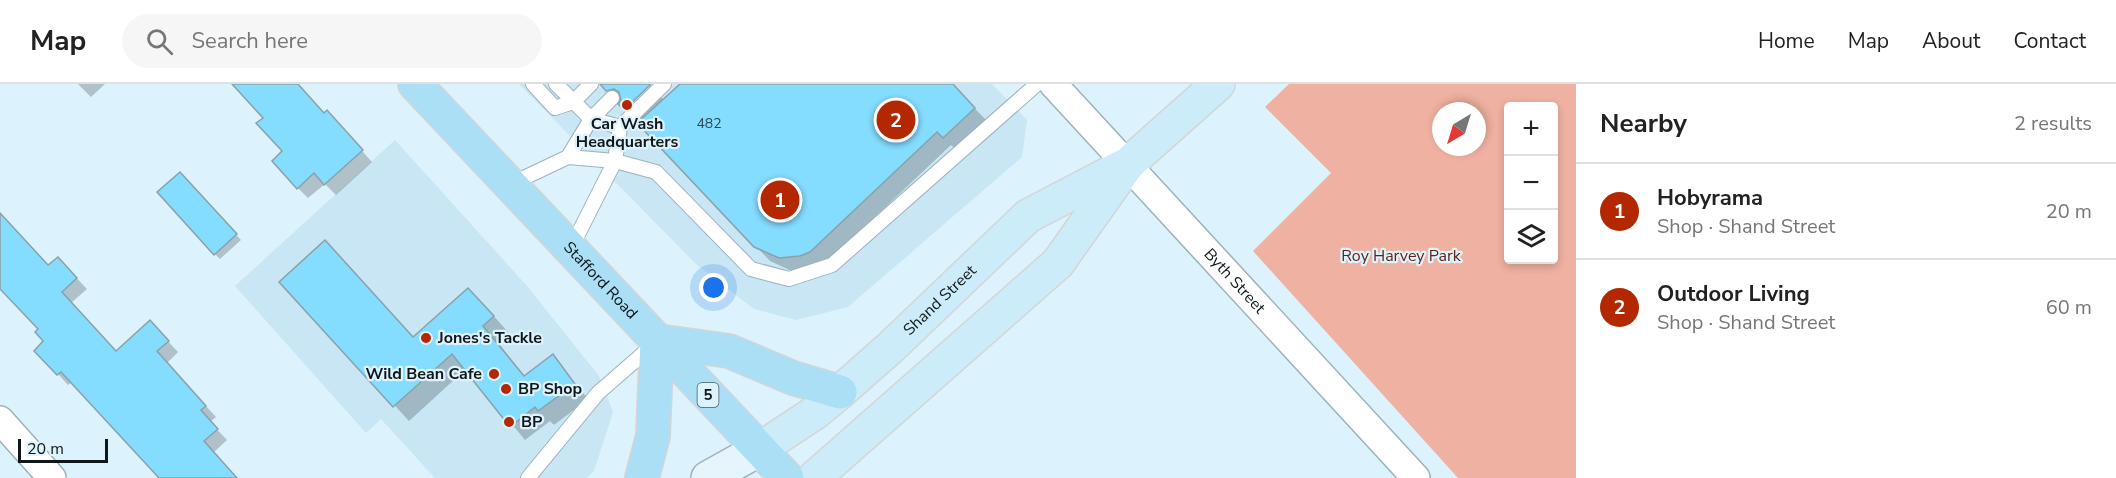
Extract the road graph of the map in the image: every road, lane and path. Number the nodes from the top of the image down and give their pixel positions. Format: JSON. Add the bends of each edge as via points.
{"nodes":[{"id":1,"x":415,"y":84,"type":"edge"},
{"id":2,"x":533,"y":84,"type":"edge"},
{"id":3,"x":556,"y":84,"type":"edge"},
{"id":4,"x":591,"y":84,"type":"edge"},
{"id":5,"x":664,"y":84,"type":"edge"},
{"id":6,"x":1036,"y":84,"type":"edge"},
{"id":7,"x":1053,"y":84,"type":"edge"},
{"id":8,"x":1218,"y":84,"type":"edge"},
{"id":9,"x":612,"y":98,"type":"dead end"},
{"id":10,"x":573,"y":102,"type":"junction"},
{"id":11,"x":591,"y":119,"type":"junction"},
{"id":12,"x":620,"y":127,"type":"junction"},
{"id":13,"x":568,"y":157,"type":"junction"},
{"id":14,"x":615,"y":161,"type":"junction"},
{"id":15,"x":1128,"y":164,"type":"junction"},
{"id":16,"x":509,"y":185,"type":"junction"},
{"id":17,"x":570,"y":250,"type":"junction"},
{"id":18,"x":657,"y":341,"type":"junction"},
{"id":19,"x":840,"y":392,"type":"junction"},
{"id":20,"x":0,"y":420,"type":"edge"},
{"id":21,"x":759,"y":449,"type":"junction"},
{"id":22,"x":52,"y":478,"type":"edge"},
{"id":23,"x":528,"y":478,"type":"edge"},
{"id":24,"x":642,"y":478,"type":"edge"},
{"id":25,"x":708,"y":478,"type":"edge"},
{"id":26,"x":787,"y":478,"type":"edge"},
{"id":27,"x":814,"y":478,"type":"edge"},
{"id":28,"x":1416,"y":478,"type":"edge"}],
"edges":[{"from":1,"to":16,"type":"highway","name":"Stafford Road","number":"5"},
{"from":2,"to":10,"type":"lane","via":[[555,108]]},
{"from":3,"to":10,"type":"lane"},
{"from":4,"to":10,"type":"lane"},
{"from":5,"to":12,"type":"lane"},
{"from":6,"to":14,"type":"lane","via":[[832,265],[789,279],[751,269],[656,172]]},
{"from":7,"to":15,"type":"street","name":"Byth Street"},
{"from":8,"to":15,"type":"main road","name":"Shand Street"},
{"from":9,"to":11,"type":"lane"},
{"from":10,"to":11,"type":"lane"},
{"from":11,"to":12,"type":"lane"},
{"from":11,"to":13,"type":"lane"},
{"from":12,"to":14,"type":"lane"},
{"from":13,"to":14,"type":"lane"},
{"from":13,"to":16,"type":"lane"},
{"from":14,"to":17,"type":"lane"},
{"from":15,"to":19,"type":"main road","name":"Shand Street","via":[[1028,216]]},
{"from":15,"to":27,"type":"main road","name":"Shand Street","via":[[1058,263]]},
{"from":15,"to":28,"type":"street","name":"Byth Street"},
{"from":16,"to":17,"type":"highway","name":"Stafford Road","number":"5"},
{"from":17,"to":18,"type":"highway","name":"Stafford Road","number":"5"},
{"from":18,"to":19,"type":"highway","via":[[729,351],[793,378]]},
{"from":18,"to":21,"type":"highway","name":"Stafford Road","number":"5"},
{"from":18,"to":23,"type":"lane","via":[[598,393]]},
{"from":18,"to":24,"type":"highway","via":[[653,436]]},
{"from":19,"to":21,"type":"main road","name":"Shand Street"},
{"from":20,"to":22,"type":"street"},
{"from":21,"to":25,"type":"main road"},
{"from":21,"to":26,"type":"highway","name":"Stafford Road","number":"5"}]}
